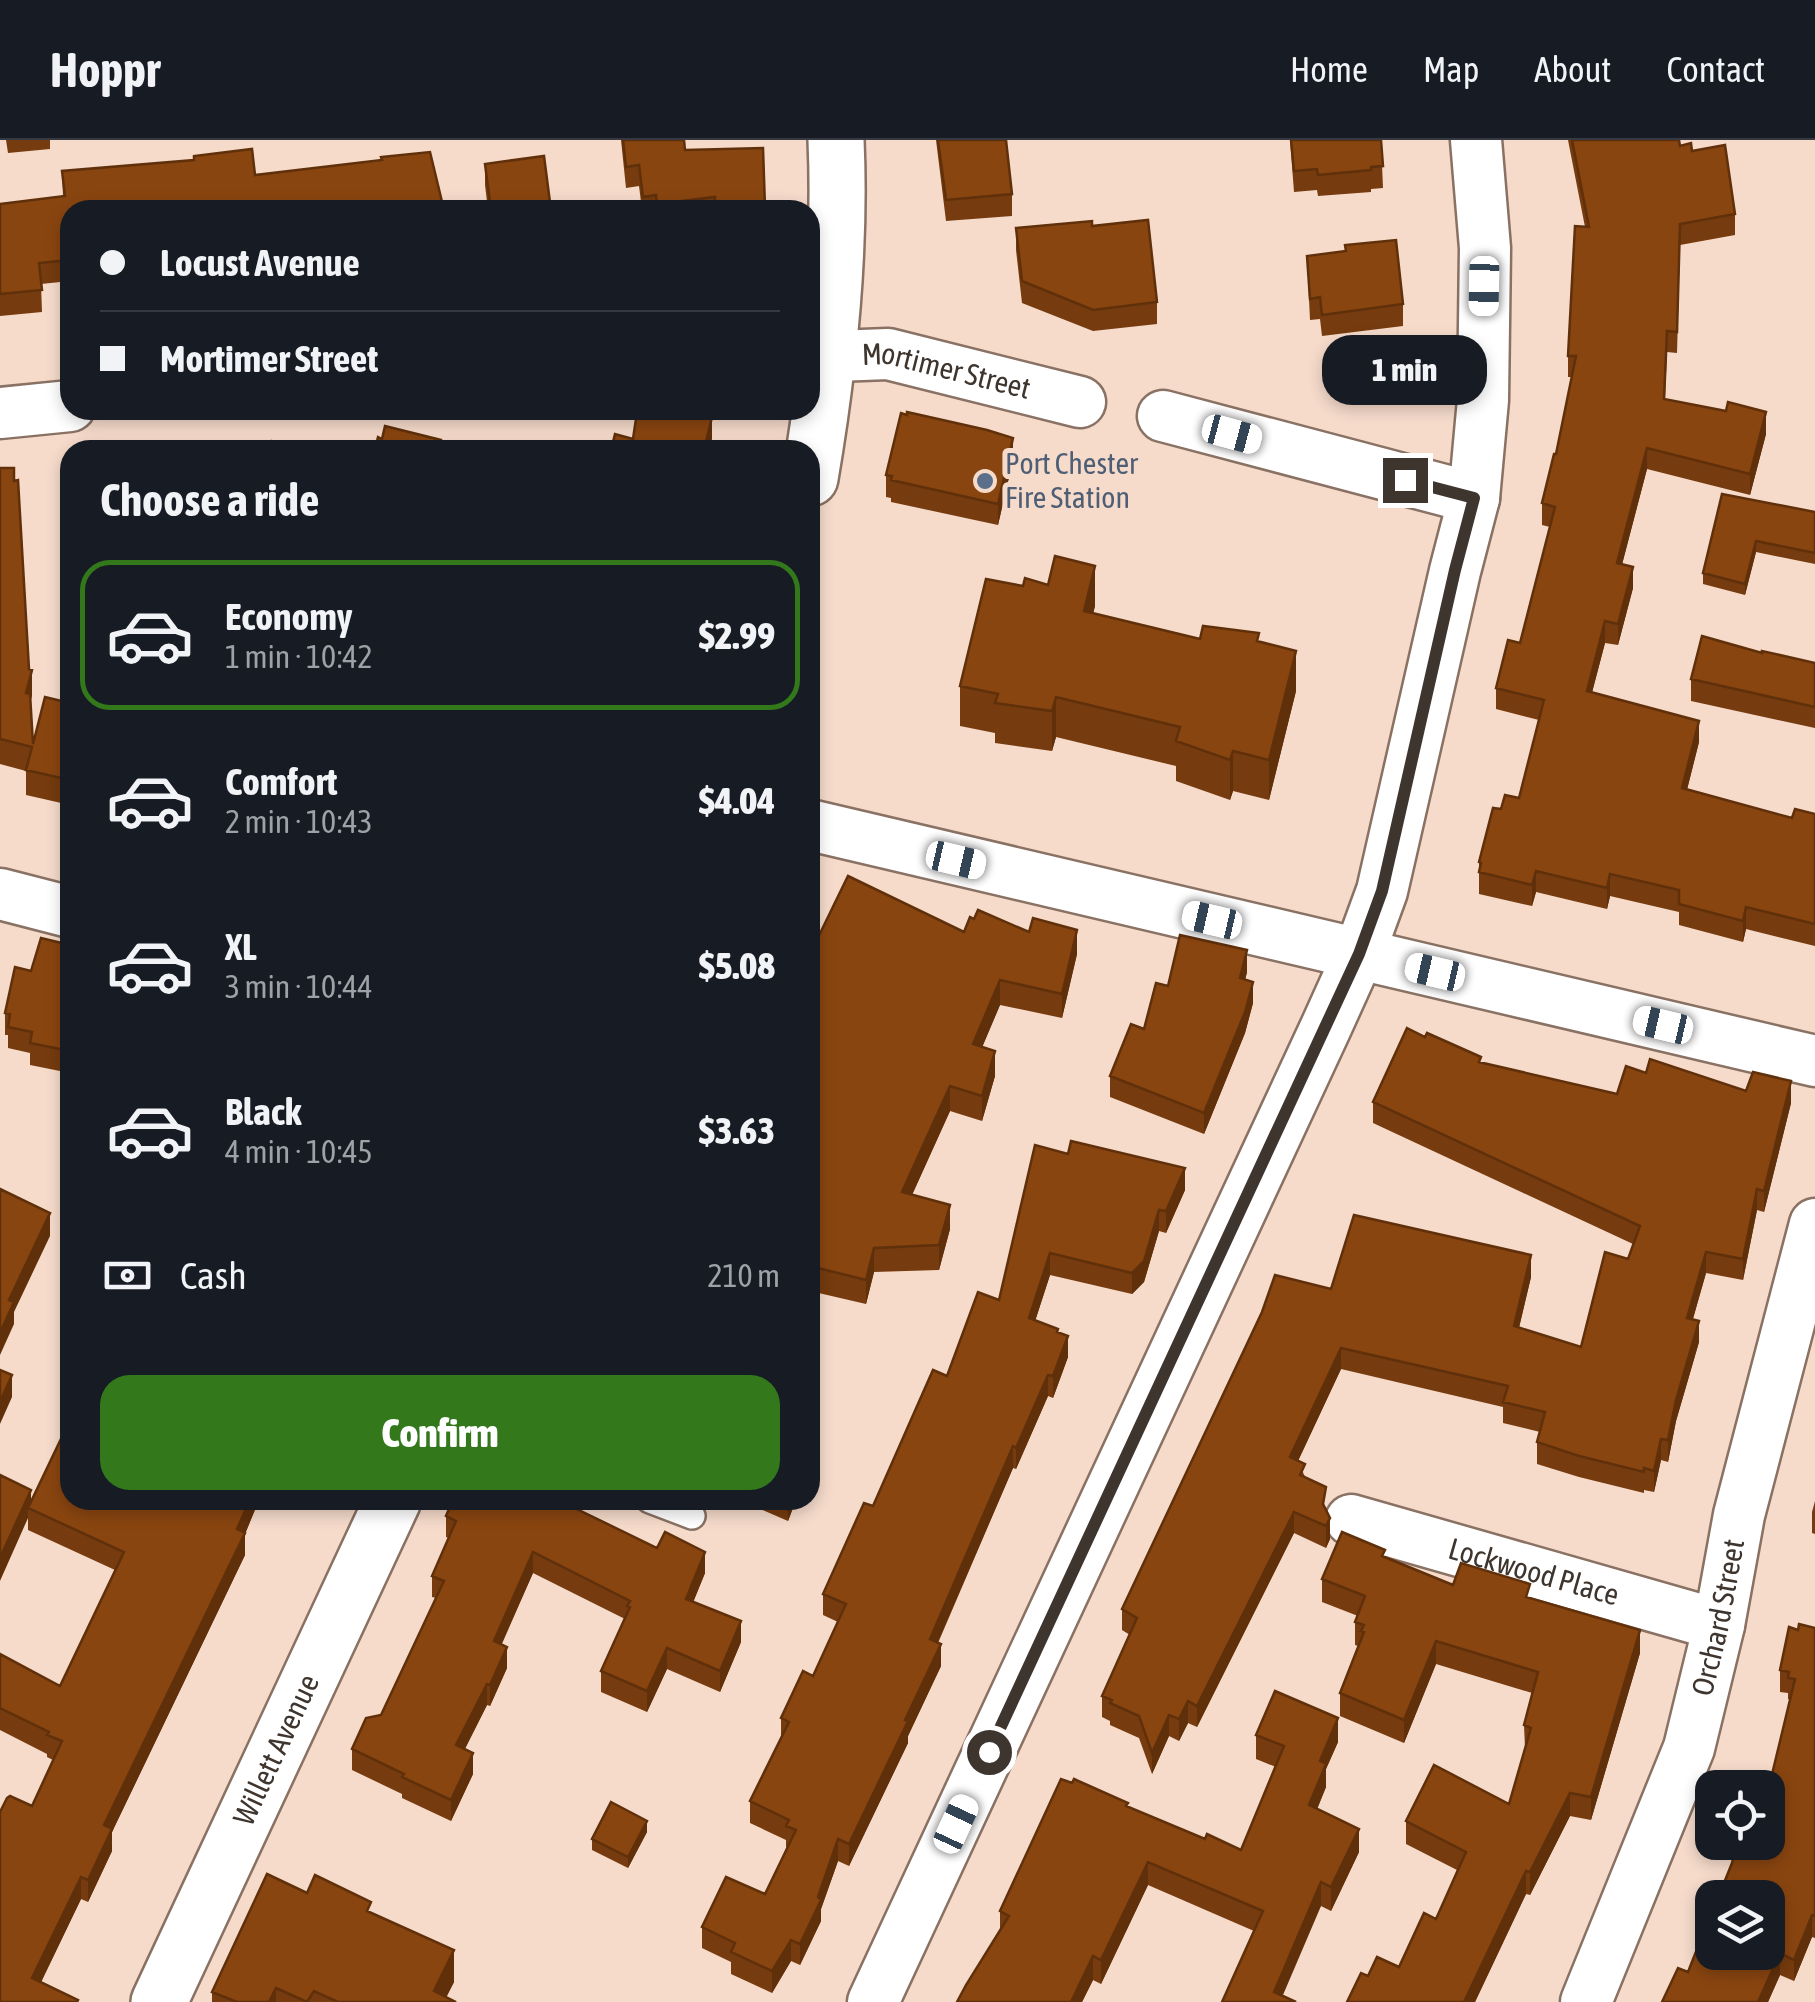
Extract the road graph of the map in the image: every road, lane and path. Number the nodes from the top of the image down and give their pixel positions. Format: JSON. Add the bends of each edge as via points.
{"nodes":[{"id":1,"x":836,"y":140,"type":"edge"},
{"id":2,"x":1476,"y":140,"type":"edge"},
{"id":3,"x":820,"y":348,"type":"edge"},
{"id":4,"x":820,"y":356,"type":"edge"},
{"id":5,"x":1080,"y":402,"type":"dead end"},
{"id":6,"x":60,"y":407,"type":"edge"},
{"id":7,"x":0,"y":413,"type":"edge"},
{"id":8,"x":1163,"y":416,"type":"dead end"},
{"id":9,"x":1474,"y":498,"type":"junction"},
{"id":10,"x":820,"y":827,"type":"edge"},
{"id":11,"x":0,"y":894,"type":"edge"},
{"id":12,"x":60,"y":909,"type":"edge"},
{"id":13,"x":1359,"y":954,"type":"junction"},
{"id":14,"x":1815,"y":1061,"type":"edge"},
{"id":15,"x":1815,"y":1224,"type":"edge"},
{"id":16,"x":388,"y":1510,"type":"edge"},
{"id":17,"x":676,"y":1510,"type":"edge"},
{"id":18,"x":692,"y":1516,"type":"dead end"},
{"id":19,"x":1351,"y":1520,"type":"dead end"},
{"id":20,"x":1719,"y":1625,"type":"junction"},
{"id":21,"x":159,"y":2002,"type":"edge"},
{"id":22,"x":872,"y":2002,"type":"edge"},
{"id":23,"x":1586,"y":2002,"type":"edge"}],
"edges":[{"from":1,"to":3,"type":"street","via":[[834,288]]},
{"from":2,"to":9,"type":"street","via":[[1485,248]]},
{"from":4,"to":5,"type":"street","name":"Mortimer Street","via":[[888,354]]},
{"from":6,"to":7,"type":"street"},
{"from":8,"to":9,"type":"street"},
{"from":9,"to":13,"type":"street","via":[[1382,891]]},
{"from":10,"to":13,"type":"street"},
{"from":11,"to":12,"type":"street"},
{"from":13,"to":14,"type":"street"},
{"from":13,"to":22,"type":"street"},
{"from":15,"to":20,"type":"street","name":"Orchard Street","via":[[1738,1514]]},
{"from":16,"to":21,"type":"street","name":"Willett Avenue"},
{"from":17,"to":18,"type":"lane"},
{"from":19,"to":20,"type":"street","name":"Lockwood Place"},
{"from":20,"to":23,"type":"street","name":"Orchard Street","via":[[1689,1748]]}]}
